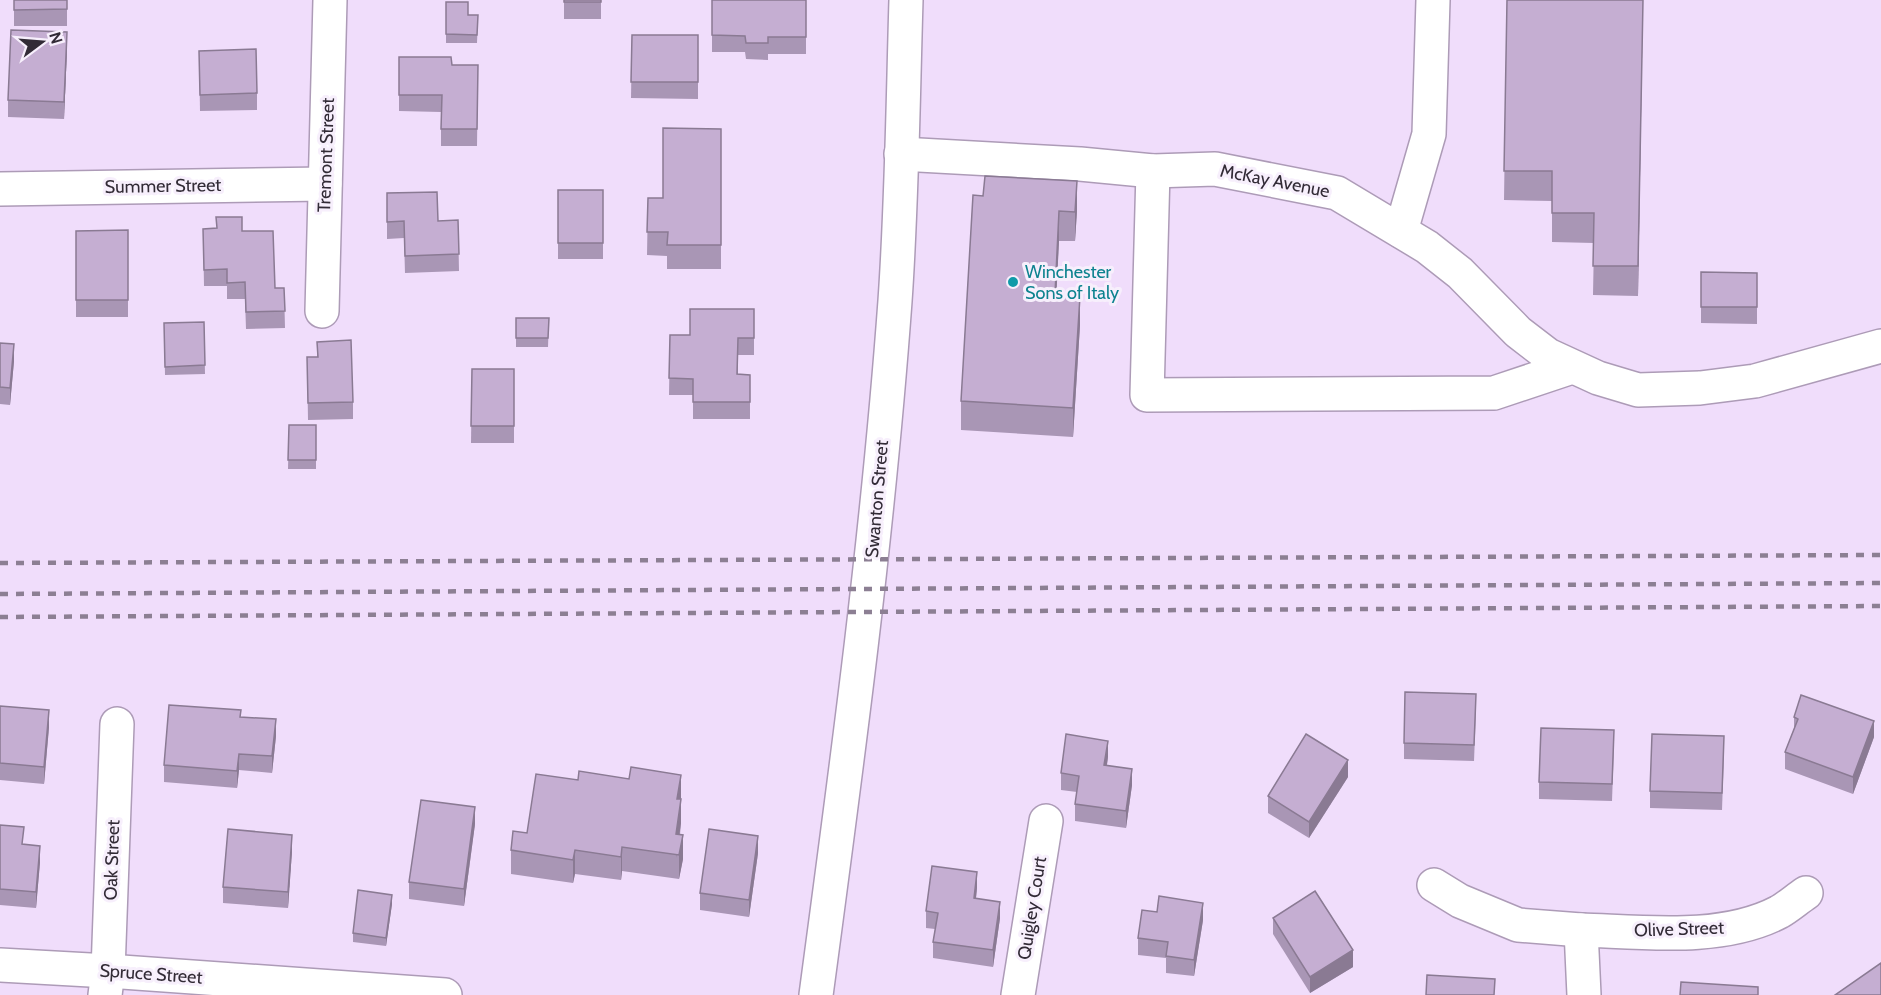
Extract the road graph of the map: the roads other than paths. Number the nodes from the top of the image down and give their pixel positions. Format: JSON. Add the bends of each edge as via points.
{"nodes":[{"id":1,"x":330,"y":0,"type":"edge"},
{"id":2,"x":906,"y":0,"type":"edge"},
{"id":3,"x":1433,"y":0,"type":"edge"},
{"id":4,"x":902,"y":154,"type":"junction"},
{"id":5,"x":1153,"y":171,"type":"junction"},
{"id":6,"x":325,"y":184,"type":"junction"},
{"id":7,"x":0,"y":189,"type":"edge"},
{"id":8,"x":1401,"y":231,"type":"junction"},
{"id":9,"x":322,"y":311,"type":"dead end"},
{"id":10,"x":1881,"y":346,"type":"edge"},
{"id":11,"x":1572,"y":367,"type":"junction"},
{"id":12,"x":117,"y":724,"type":"dead end"},
{"id":13,"x":1046,"y":821,"type":"dead end"},
{"id":14,"x":1434,"y":885,"type":"dead end"},
{"id":15,"x":1806,"y":893,"type":"dead end"},
{"id":16,"x":1581,"y":930,"type":"junction"},
{"id":17,"x":0,"y":965,"type":"edge"},
{"id":18,"x":106,"y":983,"type":"edge"},
{"id":19,"x":445,"y":995,"type":"edge"},
{"id":20,"x":816,"y":995,"type":"edge"},
{"id":21,"x":1018,"y":995,"type":"edge"},
{"id":22,"x":1584,"y":995,"type":"edge"}],
"edges":[{"from":1,"to":6,"type":"street","name":"Tremont Street"},
{"from":2,"to":4,"type":"street","name":"Swanton Street"},
{"from":3,"to":8,"type":"street","via":[[1429,134]]},
{"from":4,"to":5,"type":"street","name":"McKay Avenue"},
{"from":4,"to":20,"type":"street","name":"Swanton Street","via":[[895,300],[874,541]]},
{"from":5,"to":8,"type":"street","name":"McKay Avenue","via":[[1215,169],[1337,193]]},
{"from":5,"to":11,"type":"street","via":[[1147,395],[1494,393]]},
{"from":6,"to":7,"type":"street","name":"Summer Street"},
{"from":6,"to":9,"type":"street","name":"Tremont Street"},
{"from":8,"to":11,"type":"street","name":"McKay Avenue","via":[[1460,273],[1518,332]]},
{"from":10,"to":11,"type":"street","name":"McKay Avenue","via":[[1755,381],[1700,388],[1638,390]]},
{"from":12,"to":18,"type":"street","name":"Oak Street"},
{"from":13,"to":21,"type":"street","name":"Quigley Court"},
{"from":14,"to":16,"type":"street","name":"Olive Street","via":[[1460,901],[1518,925]]},
{"from":15,"to":16,"type":"street","name":"Olive Street","via":[[1779,912],[1720,930]]},
{"from":16,"to":22,"type":"street"},
{"from":17,"to":18,"type":"street","name":"Spruce Street"},
{"from":18,"to":19,"type":"street","name":"Spruce Street"}]}
